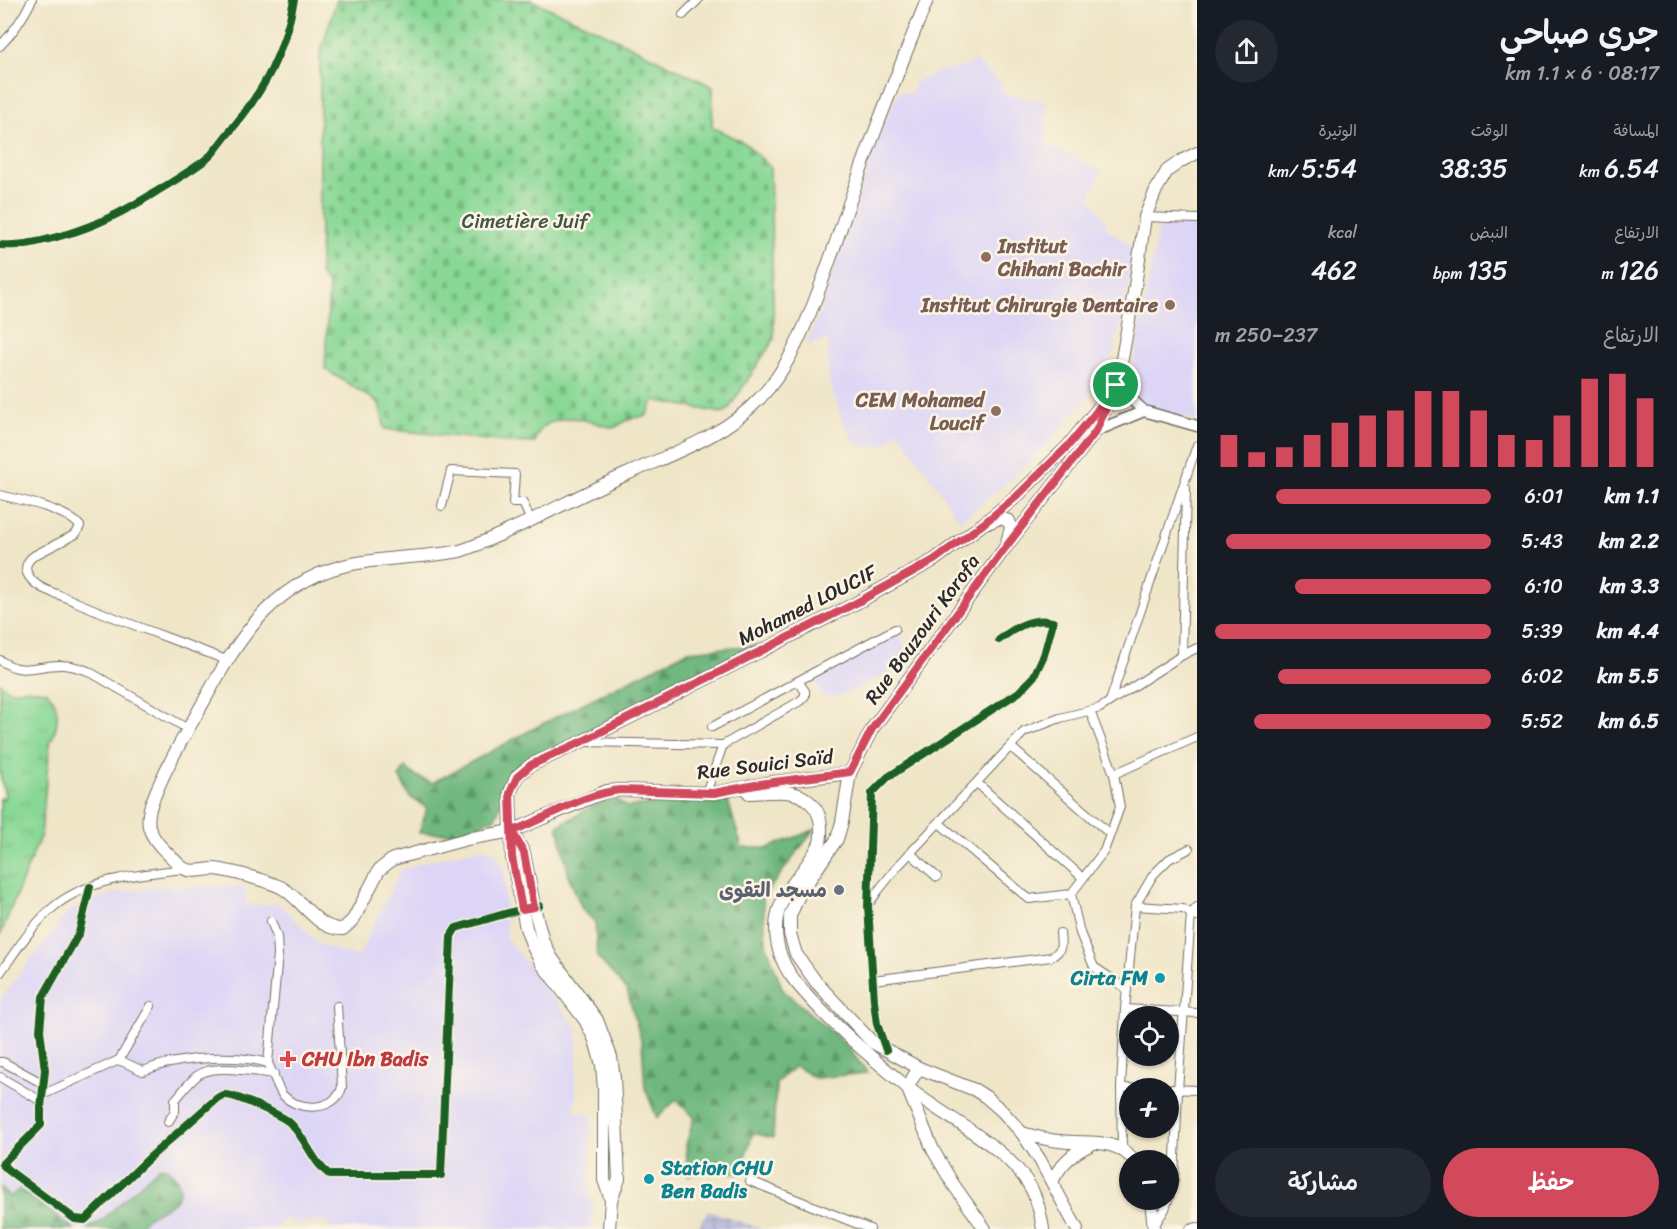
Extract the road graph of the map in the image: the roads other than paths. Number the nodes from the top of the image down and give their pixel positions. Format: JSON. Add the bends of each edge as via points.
{"nodes":[{"id":1,"x":32,"y":0,"type":"edge"},
{"id":2,"x":294,"y":0,"type":"edge"},
{"id":3,"x":698,"y":0,"type":"edge"},
{"id":4,"x":927,"y":0,"type":"edge"},
{"id":5,"x":683,"y":15,"type":"dead end"},
{"id":6,"x":0,"y":46,"type":"edge"},
{"id":7,"x":1197,"y":153,"type":"edge"},
{"id":8,"x":1145,"y":217,"type":"junction"},
{"id":9,"x":1197,"y":219,"type":"edge"},
{"id":10,"x":0,"y":245,"type":"edge"},
{"id":11,"x":1117,"y":383,"type":"junction"},
{"id":12,"x":1144,"y":411,"type":"junction"},
{"id":13,"x":1197,"y":426,"type":"edge"},
{"id":14,"x":1096,"y":431,"type":"junction"},
{"id":15,"x":1197,"y":445,"type":"edge"},
{"id":16,"x":1186,"y":478,"type":"junction"},
{"id":17,"x":0,"y":495,"type":"edge"},
{"id":18,"x":442,"y":506,"type":"dead end"},
{"id":19,"x":531,"y":521,"type":"junction"},
{"id":20,"x":983,"y":524,"type":"junction"},
{"id":21,"x":1005,"y":548,"type":"junction"},
{"id":22,"x":895,"y":629,"type":"dead end"},
{"id":23,"x":999,"y":640,"type":"dead end"},
{"id":24,"x":1197,"y":648,"type":"edge"},
{"id":25,"x":1182,"y":655,"type":"junction"},
{"id":26,"x":0,"y":660,"type":"edge"},
{"id":27,"x":226,"y":660,"type":"junction"},
{"id":28,"x":798,"y":681,"type":"junction"},
{"id":29,"x":1110,"y":701,"type":"junction"},
{"id":30,"x":1090,"y":711,"type":"junction"},
{"id":31,"x":712,"y":727,"type":"dead end"},
{"id":32,"x":188,"y":729,"type":"junction"},
{"id":33,"x":1197,"y":737,"type":"edge"},
{"id":34,"x":583,"y":741,"type":"junction"},
{"id":35,"x":723,"y":745,"type":"junction"},
{"id":36,"x":1011,"y":747,"type":"junction"},
{"id":37,"x":850,"y":772,"type":"junction"},
{"id":38,"x":1114,"y":774,"type":"junction"},
{"id":39,"x":977,"y":783,"type":"junction"},
{"id":40,"x":710,"y":793,"type":"junction"},
{"id":41,"x":939,"y":823,"type":"junction"},
{"id":42,"x":512,"y":831,"type":"junction"},
{"id":43,"x":1110,"y":834,"type":"junction"},
{"id":44,"x":1189,"y":849,"type":"dead end"},
{"id":45,"x":910,"y":853,"type":"junction"},
{"id":46,"x":184,"y":869,"type":"junction"},
{"id":47,"x":937,"y":877,"type":"dead end"},
{"id":48,"x":1083,"y":878,"type":"junction"},
{"id":49,"x":90,"y":887,"type":"junction"},
{"id":50,"x":1071,"y":894,"type":"junction"},
{"id":51,"x":868,"y":906,"type":"junction"},
{"id":52,"x":1135,"y":906,"type":"junction"},
{"id":53,"x":532,"y":907,"type":"junction"},
{"id":54,"x":1195,"y":913,"type":"edge"},
{"id":55,"x":271,"y":921,"type":"dead end"},
{"id":56,"x":1060,"y":933,"type":"dead end"},
{"id":57,"x":0,"y":974,"type":"edge"},
{"id":58,"x":873,"y":980,"type":"junction"},
{"id":59,"x":1127,"y":989,"type":"junction"},
{"id":60,"x":151,"y":1005,"type":"dead end"},
{"id":61,"x":337,"y":1006,"type":"dead end"},
{"id":62,"x":1125,"y":1006,"type":"edge"},
{"id":63,"x":1179,"y":1013,"type":"edge"},
{"id":64,"x":1184,"y":1013,"type":"junction"},
{"id":65,"x":1197,"y":1013,"type":"edge"},
{"id":66,"x":886,"y":1050,"type":"junction"},
{"id":67,"x":119,"y":1060,"type":"junction"},
{"id":68,"x":0,"y":1062,"type":"edge"},
{"id":69,"x":268,"y":1063,"type":"junction"},
{"id":70,"x":919,"y":1068,"type":"junction"},
{"id":71,"x":274,"y":1074,"type":"junction"},
{"id":72,"x":0,"y":1077,"type":"edge"},
{"id":73,"x":1179,"y":1078,"type":"edge"},
{"id":74,"x":42,"y":1083,"type":"junction"},
{"id":75,"x":907,"y":1087,"type":"junction"},
{"id":76,"x":1179,"y":1089,"type":"edge"},
{"id":77,"x":1197,"y":1090,"type":"edge"},
{"id":78,"x":41,"y":1098,"type":"junction"},
{"id":79,"x":168,"y":1122,"type":"dead end"},
{"id":80,"x":1022,"y":1133,"type":"junction"},
{"id":81,"x":1122,"y":1138,"type":"edge"},
{"id":82,"x":1100,"y":1142,"type":"junction"},
{"id":83,"x":1122,"y":1150,"type":"joint"},
{"id":84,"x":750,"y":1181,"type":"dead end"},
{"id":85,"x":1052,"y":1182,"type":"junction"},
{"id":86,"x":1152,"y":1210,"type":"edge"},
{"id":87,"x":1164,"y":1210,"type":"edge"},
{"id":88,"x":1154,"y":1227,"type":"edge"},
{"id":89,"x":1197,"y":1227,"type":"edge"},
{"id":90,"x":609,"y":1229,"type":"edge"},
{"id":91,"x":870,"y":1229,"type":"edge"},
{"id":92,"x":985,"y":1229,"type":"edge"},
{"id":93,"x":1043,"y":1229,"type":"edge"},
{"id":94,"x":1077,"y":1229,"type":"edge"},
{"id":95,"x":1190,"y":1229,"type":"edge"}],
"edges":[{"from":1,"to":6,"type":"street","via":[[12,35]]},
{"from":2,"to":10,"type":"street","via":[[289,27],[273,69],[250,107],[210,156],[128,209],[85,229],[28,243]]},
{"from":3,"to":5,"type":"street"},
{"from":4,"to":19,"type":"main road","via":[[883,108],[799,342],[784,369],[761,397],[724,428]]},
{"from":7,"to":8,"type":"main road","via":[[1167,171]]},
{"from":8,"to":9,"type":"street"},
{"from":8,"to":11,"type":"main road"},
{"from":11,"to":12,"type":"street"},
{"from":11,"to":14,"type":"main road","name":"Rue Bouzouri Korofa"},
{"from":11,"to":20,"type":"main road","name":"Mohamed LOUCIF","via":[[1068,446]]},
{"from":12,"to":13,"type":"street"},
{"from":12,"to":14,"type":"street"},
{"from":14,"to":21,"type":"main road","name":"Rue Bouzouri Korofa"},
{"from":15,"to":16,"type":"street"},
{"from":16,"to":25,"type":"street"},
{"from":16,"to":29,"type":"street"},
{"from":17,"to":27,"type":"street","via":[[65,515],[80,526],[76,534],[29,560],[26,565],[31,580],[85,606]]},
{"from":18,"to":19,"type":"street","via":[[451,471],[515,474],[513,503],[523,503]]},
{"from":19,"to":27,"type":"main road","via":[[457,552],[366,562],[302,582],[264,612]]},
{"from":20,"to":21,"type":"main road","via":[[1000,518],[1009,521],[1011,528]]},
{"from":20,"to":34,"type":"main road","name":"Mohamed LOUCIF","via":[[934,560],[856,603]]},
{"from":21,"to":37,"type":"main road","name":"Rue Bouzouri Korofa","via":[[872,729]]},
{"from":22,"to":28,"type":"street"},
{"from":23,"to":51,"type":"street","via":[[1021,625],[1044,619],[1053,622],[1034,676],[1019,692],[888,777],[872,793]]},
{"from":24,"to":25,"type":"street"},
{"from":25,"to":29,"type":"street"},
{"from":26,"to":32,"type":"street","via":[[20,669],[72,665],[88,670]]},
{"from":27,"to":32,"type":"main road"},
{"from":28,"to":31,"type":"street"},
{"from":28,"to":35,"type":"street","via":[[805,691],[800,701]]},
{"from":29,"to":30,"type":"street"},
{"from":30,"to":36,"type":"street","via":[[1024,732]]},
{"from":30,"to":38,"type":"street"},
{"from":32,"to":46,"type":"main road","via":[[158,786],[147,820],[155,842]]},
{"from":33,"to":38,"type":"street"},
{"from":34,"to":35,"type":"street"},
{"from":34,"to":42,"type":"main road","name":"Mohamed LOUCIF","via":[[531,765],[517,777],[510,793]]},
{"from":35,"to":40,"type":"street"},
{"from":36,"to":39,"type":"street"},
{"from":36,"to":43,"type":"street"},
{"from":37,"to":40,"type":"main road","name":"Rue Souici Saïd"},
{"from":37,"to":66,"type":"main road","name":"Rue Bouzouri Korofa","via":[[837,839],[799,895],[790,916],[790,934],[796,954],[816,982],[872,1042]]},
{"from":38,"to":43,"type":"street","via":[[1120,807]]},
{"from":39,"to":41,"type":"street"},
{"from":39,"to":48,"type":"street"},
{"from":40,"to":42,"type":"main road","name":"Rue Souici Saïd","via":[[607,791]]},
{"from":40,"to":75,"type":"main road","via":[[787,792],[805,798],[818,810],[821,841],[787,892],[778,913],[776,936],[782,960],[793,980],[831,1019]]},
{"from":41,"to":45,"type":"street"},
{"from":41,"to":50,"type":"street","via":[[1029,899]]},
{"from":42,"to":46,"type":"main road","name":"Rue Souici Saïd","via":[[393,859],[379,870],[353,920],[343,929],[323,924],[278,886],[217,869]]},
{"from":42,"to":53,"type":"main road","name":"Mohamed LOUCIF","via":[[512,857]]},
{"from":43,"to":48,"type":"street","via":[[1104,851]]},
{"from":44,"to":52,"type":"street","via":[[1169,859],[1153,875]]},
{"from":45,"to":47,"type":"street"},
{"from":45,"to":51,"type":"street"},
{"from":46,"to":49,"type":"street"},
{"from":48,"to":50,"type":"street"},
{"from":49,"to":57,"type":"street","via":[[52,909]]},
{"from":49,"to":74,"type":"street","via":[[79,933],[43,997]]},
{"from":50,"to":59,"type":"street","via":[[1080,933],[1094,967]]},
{"from":51,"to":58,"type":"street"},
{"from":52,"to":54,"type":"street"},
{"from":52,"to":59,"type":"street"},
{"from":53,"to":78,"type":"street","via":[[456,928],[451,936],[441,1175],[330,1175],[283,1118],[223,1095],[85,1220],[75,1219],[2,1164],[41,1125]]},
{"from":53,"to":90,"type":"main road","name":"Mohamed LOUCIF","via":[[530,938],[537,956],[585,1020],[599,1051],[604,1078],[604,1180],[611,1200]]},
{"from":54,"to":64,"type":"street"},
{"from":55,"to":69,"type":"street","via":[[278,954]]},
{"from":56,"to":58,"type":"street","via":[[1061,946],[1051,957]]},
{"from":58,"to":66,"type":"street","via":[[877,1024]]},
{"from":59,"to":62,"type":"street"},
{"from":60,"to":67,"type":"street"},
{"from":61,"to":71,"type":"street","via":[[340,1095],[322,1106],[292,1101],[282,1093]]},
{"from":63,"to":64,"type":"street"},
{"from":64,"to":65,"type":"street"},
{"from":64,"to":73,"type":"street"},
{"from":66,"to":70,"type":"main road"},
{"from":67,"to":69,"type":"street","via":[[143,1071],[169,1063],[227,1057]]},
{"from":67,"to":78,"type":"street"},
{"from":68,"to":74,"type":"street"},
{"from":69,"to":71,"type":"street"},
{"from":70,"to":75,"type":"main road"},
{"from":70,"to":80,"type":"main road","via":[[975,1090]]},
{"from":71,"to":79,"type":"street","via":[[211,1070],[199,1074],[175,1100],[175,1111]]},
{"from":72,"to":78,"type":"street"},
{"from":74,"to":78,"type":"street"},
{"from":75,"to":92,"type":"main road","via":[[933,1150]]},
{"from":75,"to":93,"type":"main road","via":[[1012,1164],[1034,1192]]},
{"from":76,"to":77,"type":"street"},
{"from":80,"to":82,"type":"main road","via":[[1060,1142]]},
{"from":80,"to":85,"type":"main road"},
{"from":81,"to":83,"type":"street"},
{"from":82,"to":83,"type":"main road"},
{"from":82,"to":85,"type":"main road","via":[[1071,1156]]},
{"from":84,"to":91,"type":"street"},
{"from":85,"to":94,"type":"main road"},
{"from":86,"to":88,"type":"main road"},
{"from":87,"to":88,"type":"street"},
{"from":89,"to":95,"type":"street"}]}
